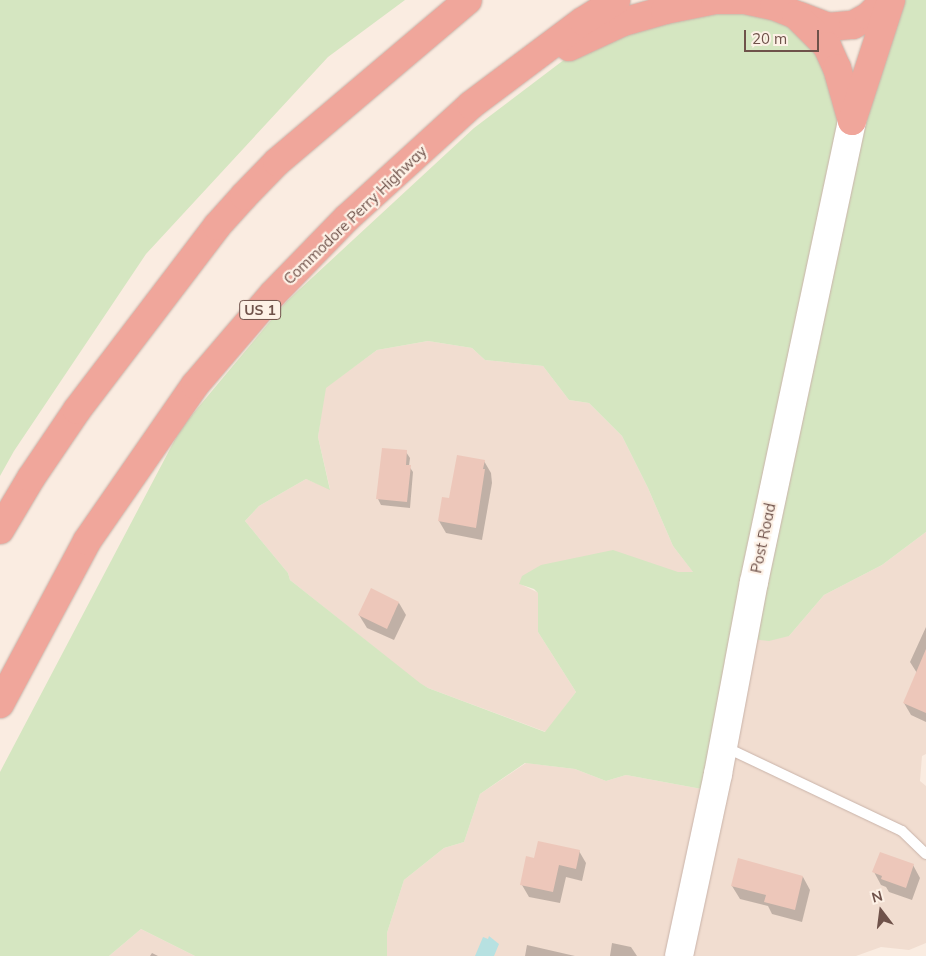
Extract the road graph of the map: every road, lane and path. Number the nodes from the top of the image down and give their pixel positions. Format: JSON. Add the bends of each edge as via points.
{"nodes":[{"id":1,"x":468,"y":0,"type":"edge"},
{"id":2,"x":616,"y":0,"type":"edge"},
{"id":3,"x":885,"y":0,"type":"edge"},
{"id":4,"x":891,"y":0,"type":"edge"},
{"id":5,"x":796,"y":15,"type":"junction"},
{"id":6,"x":472,"y":105,"type":"junction"},
{"id":7,"x":852,"y":121,"type":"junction"},
{"id":8,"x":0,"y":530,"type":"edge"},
{"id":9,"x":0,"y":704,"type":"edge"},
{"id":10,"x":723,"y":746,"type":"junction"},
{"id":11,"x":926,"y":854,"type":"edge"},
{"id":12,"x":678,"y":956,"type":"edge"}],
"edges":[{"from":1,"to":8,"type":"highway","via":[[277,162],[217,226],[77,410]]},
{"from":2,"to":6,"type":"highway","name":"Commodore Perry Highway","number":"US 1"},
{"from":3,"to":5,"type":"highway","via":[[869,16],[853,25],[828,27]]},
{"from":4,"to":7,"type":"highway"},
{"from":5,"to":6,"type":"highway","via":[[745,0],[715,0],[623,22],[572,45]]},
{"from":5,"to":7,"type":"highway","via":[[827,46],[837,68]]},
{"from":6,"to":9,"type":"highway","name":"Commodore Perry Highway","number":"US 1","via":[[347,218],[273,294],[195,385],[87,541]]},
{"from":7,"to":10,"type":"street","name":"Post Road","via":[[754,582]]},
{"from":10,"to":11,"type":"lane","via":[[902,831]]},
{"from":10,"to":12,"type":"street","name":"Post Road"}]}
